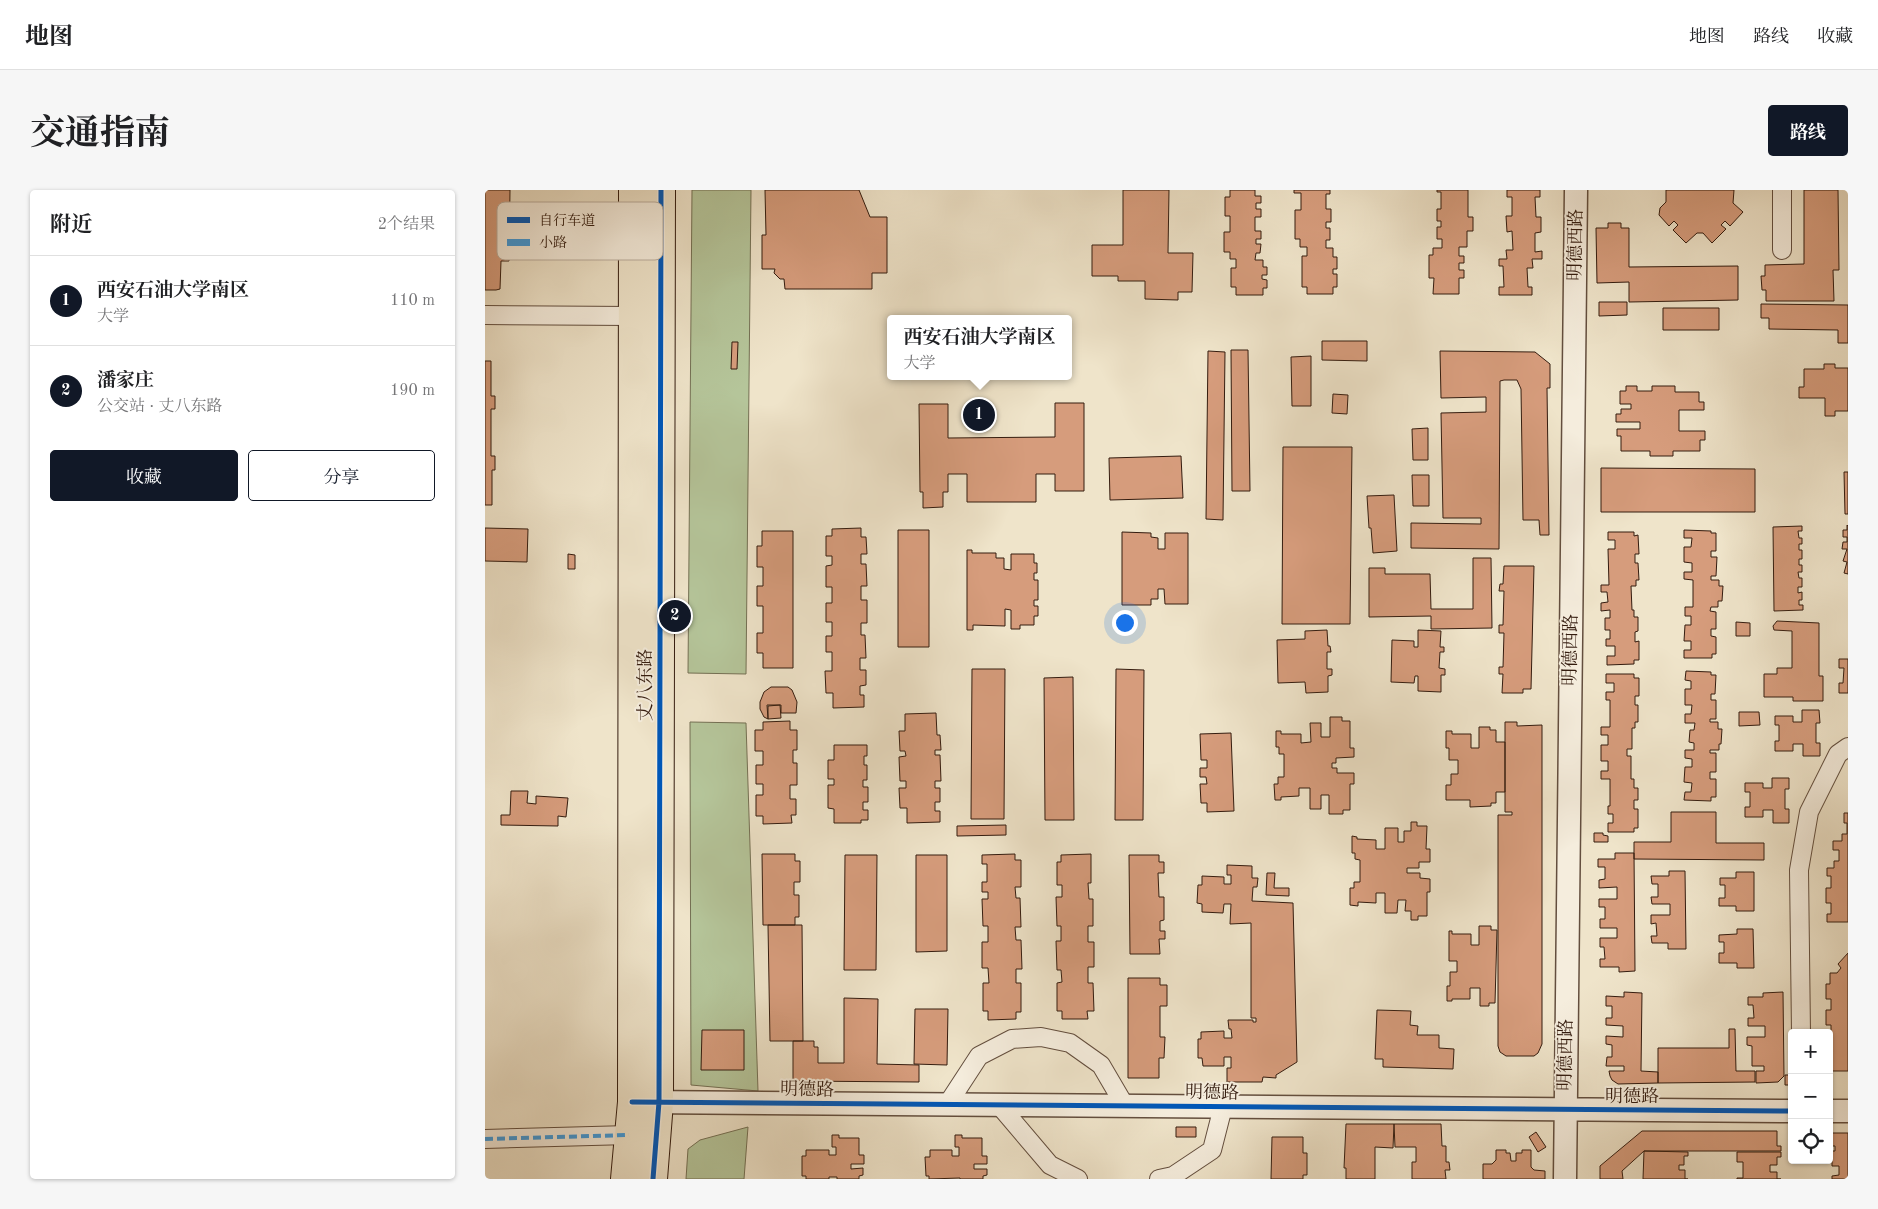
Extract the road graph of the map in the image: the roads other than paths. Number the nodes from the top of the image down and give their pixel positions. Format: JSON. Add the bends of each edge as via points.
{"nodes":[{"id":1,"x":1576,"y":190,"type":"edge"},
{"id":2,"x":1782,"y":190,"type":"edge"},
{"id":3,"x":1782,"y":250,"type":"dead end"},
{"id":4,"x":633,"y":260,"type":"edge"},
{"id":5,"x":661,"y":260,"type":"edge"},
{"id":6,"x":485,"y":315,"type":"edge"},
{"id":7,"x":633,"y":316,"type":"junction"},
{"id":8,"x":1848,"y":746,"type":"edge"},
{"id":9,"x":1801,"y":1029,"type":"edge"},
{"id":10,"x":632,"y":1102,"type":"junction"},
{"id":11,"x":659,"y":1102,"type":"junction"},
{"id":12,"x":947,"y":1105,"type":"junction"},
{"id":13,"x":999,"y":1105,"type":"junction"},
{"id":14,"x":1125,"y":1106,"type":"junction"},
{"id":15,"x":1223,"y":1107,"type":"junction"},
{"id":16,"x":1565,"y":1111,"type":"junction"},
{"id":17,"x":1788,"y":1111,"type":"edge"},
{"id":18,"x":1833,"y":1111,"type":"edge"},
{"id":19,"x":1848,"y":1112,"type":"edge"},
{"id":20,"x":629,"y":1135,"type":"junction"},
{"id":21,"x":485,"y":1139,"type":"edge"},
{"id":22,"x":625,"y":1179,"type":"edge"},
{"id":23,"x":653,"y":1179,"type":"edge"},
{"id":24,"x":1078,"y":1179,"type":"edge"},
{"id":25,"x":1159,"y":1179,"type":"edge"},
{"id":26,"x":1565,"y":1179,"type":"edge"}],
"edges":[{"from":1,"to":16,"type":"street","name":"明德西路"},
{"from":2,"to":3,"type":"street"},
{"from":4,"to":7,"type":"main road","name":"丈八东路"},
{"from":5,"to":11,"type":"main road","name":"丈八东路"},
{"from":6,"to":7,"type":"street"},
{"from":7,"to":10,"type":"main road","name":"丈八东路"},
{"from":8,"to":9,"type":"street","via":[[1838,754],[1809,812],[1799,870]]},
{"from":10,"to":11,"type":"street","name":"明德路"},
{"from":10,"to":20,"type":"main road","name":"丈八东路"},
{"from":11,"to":12,"type":"street","name":"明德路"},
{"from":11,"to":23,"type":"main road","name":"丈八东路"},
{"from":12,"to":13,"type":"street","name":"明德路"},
{"from":12,"to":14,"type":"street","via":[[979,1056],[1012,1039],[1041,1037],[1070,1043],[1101,1065]]},
{"from":13,"to":14,"type":"street","name":"明德路"},
{"from":13,"to":24,"type":"street","via":[[1050,1165]]},
{"from":14,"to":15,"type":"street","name":"明德路"},
{"from":15,"to":16,"type":"street","name":"明德路"},
{"from":15,"to":25,"type":"street","via":[[1212,1150],[1173,1176]]},
{"from":16,"to":17,"type":"street","name":"明德路"},
{"from":16,"to":26,"type":"street","name":"明德西路"},
{"from":18,"to":19,"type":"street"},
{"from":20,"to":21,"type":"street"},
{"from":20,"to":22,"type":"main road","name":"丈八东路"}]}
